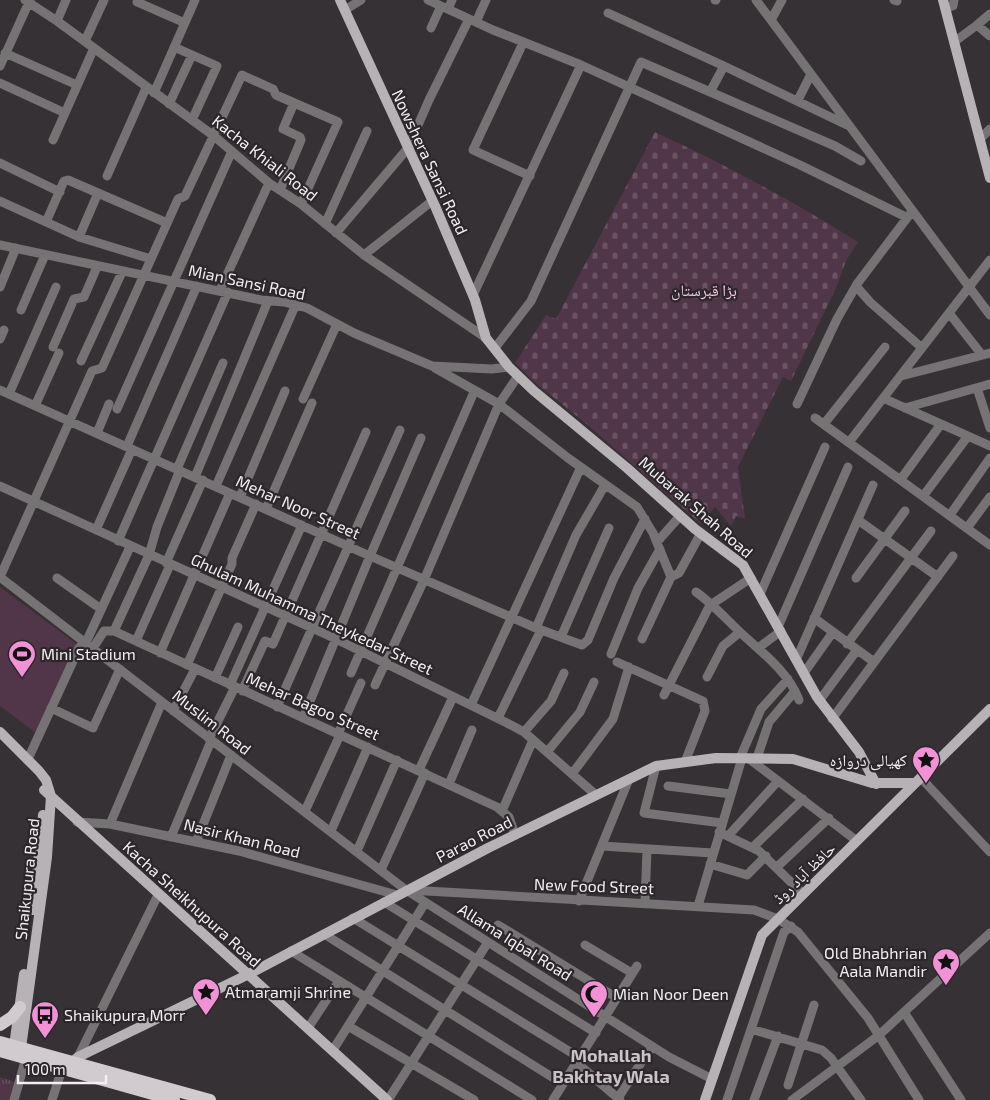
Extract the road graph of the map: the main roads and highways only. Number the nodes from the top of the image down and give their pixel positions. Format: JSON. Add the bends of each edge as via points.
{"nodes":[{"id":1,"x":340,"y":0,"type":"edge"},
{"id":2,"x":944,"y":4,"type":"edge"},
{"id":3,"x":346,"y":5,"type":"edge"},
{"id":4,"x":990,"y":178,"type":"edge"},
{"id":5,"x":486,"y":338,"type":"joint"},
{"id":6,"x":990,"y":709,"type":"edge"},
{"id":7,"x":0,"y":732,"type":"edge"},
{"id":8,"x":0,"y":739,"type":"edge"},
{"id":9,"x":918,"y":781,"type":"junction"},
{"id":10,"x":876,"y":784,"type":"junction"},
{"id":11,"x":48,"y":793,"type":"junction"},
{"id":12,"x":249,"y":974,"type":"junction"},
{"id":13,"x":20,"y":1007,"type":"junction"},
{"id":14,"x":0,"y":1026,"type":"edge"},
{"id":15,"x":0,"y":1042,"type":"edge"},
{"id":16,"x":0,"y":1051,"type":"edge"},
{"id":17,"x":21,"y":1051,"type":"junction"},
{"id":18,"x":71,"y":1063,"type":"junction"},
{"id":19,"x":174,"y":1100,"type":"edge"},
{"id":20,"x":210,"y":1100,"type":"edge"},
{"id":21,"x":388,"y":1100,"type":"edge"},
{"id":22,"x":705,"y":1100,"type":"edge"}],
"edges":[{"from":1,"to":3,"type":"main road","name":"Nowshera Sansi Road"},
{"from":2,"to":4,"type":"main road"},
{"from":3,"to":5,"type":"main road","name":"Nowshera Sansi Road","via":[[473,295]]},
{"from":5,"to":10,"type":"main road","name":"Mubarak Shah Road","via":[[518,376],[701,534],[743,565],[819,701],[859,752]]},
{"from":6,"to":9,"type":"main road","name":"حافظ آباد روڈ"},
{"from":7,"to":11,"type":"main road","name":"Shaikupura Road","via":[[46,780]]},
{"from":8,"to":11,"type":"main road","via":[[36,774]]},
{"from":9,"to":10,"type":"main road","name":"Parao Road"},
{"from":9,"to":22,"type":"main road","name":"حافظ آباد روڈ","via":[[762,936]]},
{"from":10,"to":12,"type":"main road","name":"Parao Road","via":[[793,759],[716,758],[656,766],[402,892]]},
{"from":11,"to":12,"type":"main road","name":"Kacha Sheikhupura Road"},
{"from":11,"to":13,"type":"main road","name":"Shaikupura Road"},
{"from":11,"to":17,"type":"main road","name":"Shaikupura Road","via":[[47,857]]},
{"from":12,"to":18,"type":"main road","name":"Parao Road"},
{"from":12,"to":21,"type":"main road","name":"Kacha Sheikhupura Road"},
{"from":13,"to":14,"type":"highway"},
{"from":13,"to":17,"type":"main road","name":"Shaikupura Road"},
{"from":15,"to":17,"type":"highway"},
{"from":16,"to":17,"type":"highway"},
{"from":17,"to":18,"type":"highway"},
{"from":18,"to":19,"type":"highway"},
{"from":18,"to":20,"type":"highway"}]}
